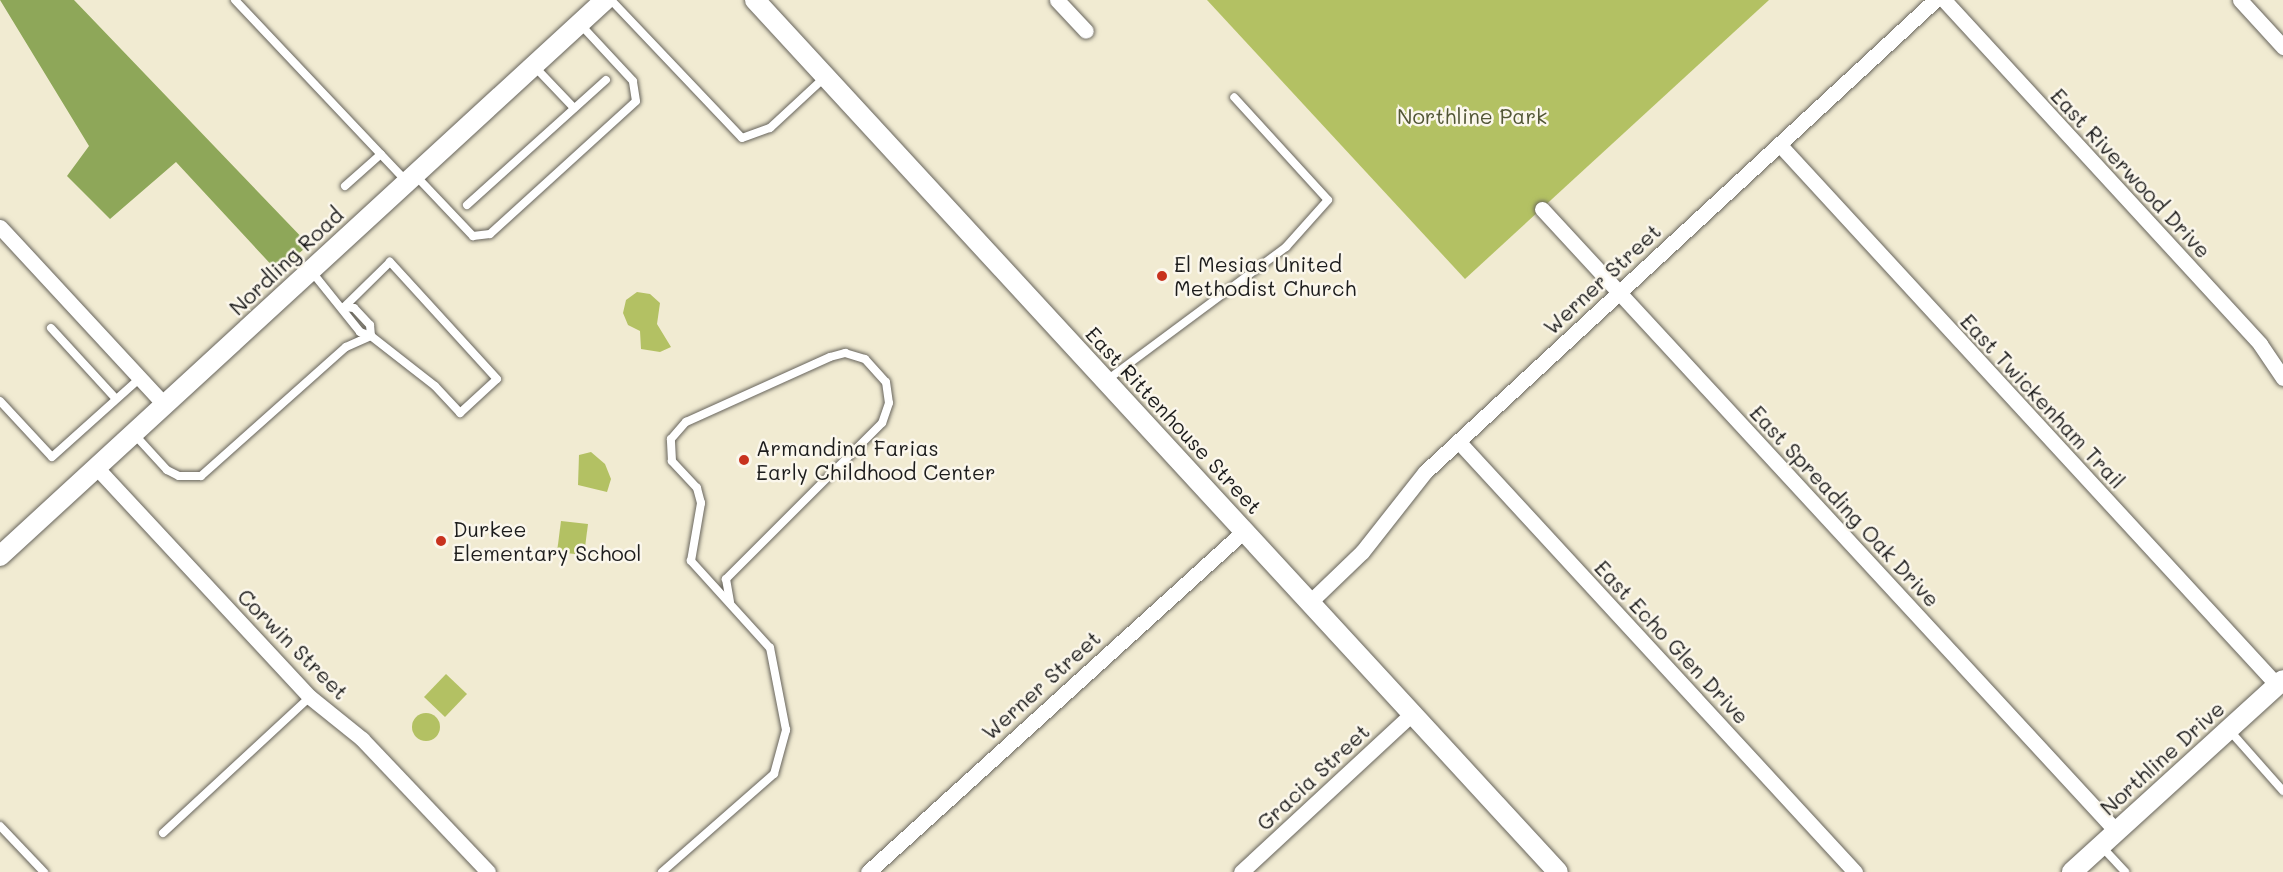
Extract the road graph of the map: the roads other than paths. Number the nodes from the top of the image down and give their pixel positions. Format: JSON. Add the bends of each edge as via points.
{"nodes":[{"id":1,"x":235,"y":0,"type":"edge"},
{"id":2,"x":605,"y":0,"type":"edge"},
{"id":3,"x":611,"y":0,"type":"edge"},
{"id":4,"x":755,"y":0,"type":"edge"},
{"id":5,"x":1057,"y":0,"type":"edge"},
{"id":6,"x":1935,"y":0,"type":"edge"},
{"id":7,"x":1944,"y":0,"type":"edge"},
{"id":8,"x":2240,"y":0,"type":"edge"},
{"id":9,"x":580,"y":23,"type":"junction"},
{"id":10,"x":1086,"y":31,"type":"dead end"},
{"id":11,"x":2283,"y":47,"type":"edge"},
{"id":12,"x":534,"y":66,"type":"junction"},
{"id":13,"x":825,"y":77,"type":"junction"},
{"id":14,"x":606,"y":80,"type":"dead end"},
{"id":15,"x":1234,"y":97,"type":"dead end"},
{"id":16,"x":574,"y":108,"type":"junction"},
{"id":17,"x":1779,"y":144,"type":"junction"},
{"id":18,"x":381,"y":154,"type":"junction"},
{"id":19,"x":411,"y":179,"type":"junction"},
{"id":20,"x":345,"y":186,"type":"dead end"},
{"id":21,"x":467,"y":205,"type":"dead end"},
{"id":22,"x":1542,"y":209,"type":"dead end"},
{"id":23,"x":0,"y":227,"type":"edge"},
{"id":24,"x":311,"y":271,"type":"junction"},
{"id":25,"x":1620,"y":292,"type":"junction"},
{"id":26,"x":344,"y":307,"type":"junction"},
{"id":27,"x":51,"y":328,"type":"dead end"},
{"id":28,"x":371,"y":336,"type":"junction"},
{"id":29,"x":140,"y":378,"type":"junction"},
{"id":30,"x":2283,"y":378,"type":"edge"},
{"id":31,"x":1106,"y":381,"type":"junction"},
{"id":32,"x":116,"y":399,"type":"junction"},
{"id":33,"x":0,"y":401,"type":"edge"},
{"id":34,"x":165,"y":405,"type":"junction"},
{"id":35,"x":133,"y":433,"type":"junction"},
{"id":36,"x":1458,"y":441,"type":"junction"},
{"id":37,"x":96,"y":467,"type":"junction"},
{"id":38,"x":1244,"y":531,"type":"junction"},
{"id":39,"x":0,"y":556,"type":"edge"},
{"id":40,"x":1311,"y":601,"type":"junction"},
{"id":41,"x":730,"y":602,"type":"junction"},
{"id":42,"x":2280,"y":682,"type":"edge"},
{"id":43,"x":310,"y":697,"type":"junction"},
{"id":44,"x":1413,"y":713,"type":"junction"},
{"id":45,"x":2229,"y":730,"type":"junction"},
{"id":46,"x":2283,"y":791,"type":"edge"},
{"id":47,"x":0,"y":826,"type":"edge"},
{"id":48,"x":2117,"y":832,"type":"junction"},
{"id":49,"x":163,"y":833,"type":"dead end"},
{"id":50,"x":2101,"y":846,"type":"junction"},
{"id":51,"x":44,"y":872,"type":"edge"},
{"id":52,"x":488,"y":872,"type":"edge"},
{"id":53,"x":662,"y":872,"type":"edge"},
{"id":54,"x":868,"y":872,"type":"edge"},
{"id":55,"x":1241,"y":872,"type":"edge"},
{"id":56,"x":1558,"y":872,"type":"edge"},
{"id":57,"x":1855,"y":872,"type":"edge"},
{"id":58,"x":2072,"y":872,"type":"edge"},
{"id":59,"x":2125,"y":872,"type":"edge"}],
"edges":[{"from":1,"to":18,"type":"lane"},
{"from":2,"to":9,"type":"street","name":"Nordling Road"},
{"from":3,"to":13,"type":"lane","via":[[742,138],[770,128]]},
{"from":4,"to":13,"type":"street","name":"East Rittenhouse Street"},
{"from":5,"to":10,"type":"street"},
{"from":6,"to":17,"type":"street","name":"Werner Street"},
{"from":7,"to":30,"type":"street","name":"East Riverwood Drive","via":[[2247,330]]},
{"from":8,"to":11,"type":"street"},
{"from":9,"to":12,"type":"street","name":"Nordling Road"},
{"from":9,"to":19,"type":"lane","via":[[633,81],[636,101],[490,234],[473,236]]},
{"from":12,"to":16,"type":"lane"},
{"from":12,"to":19,"type":"street","name":"Nordling Road"},
{"from":13,"to":31,"type":"street","name":"East Rittenhouse Street"},
{"from":14,"to":16,"type":"lane"},
{"from":15,"to":31,"type":"lane","via":[[1328,200],[1286,247]]},
{"from":16,"to":21,"type":"lane"},
{"from":17,"to":25,"type":"street","name":"Werner Street"},
{"from":17,"to":42,"type":"street","name":"East Twickenham Trail"},
{"from":18,"to":19,"type":"lane"},
{"from":18,"to":20,"type":"lane"},
{"from":19,"to":24,"type":"street","name":"Nordling Road"},
{"from":22,"to":25,"type":"street","name":"East Spreading Oak Drive"},
{"from":23,"to":29,"type":"street"},
{"from":24,"to":26,"type":"lane"},
{"from":24,"to":34,"type":"street","name":"Nordling Road"},
{"from":25,"to":36,"type":"street","name":"Werner Street"},
{"from":25,"to":48,"type":"street","name":"East Spreading Oak Drive"},
{"from":26,"to":28,"type":"lane","via":[[360,332]]},
{"from":26,"to":28,"type":"lane","via":[[354,308],[370,325]]},
{"from":26,"to":28,"type":"lane","via":[[390,262],[497,379],[460,413],[435,386]]},
{"from":27,"to":32,"type":"lane"},
{"from":28,"to":35,"type":"lane","via":[[346,347],[201,476],[179,476],[167,470]]},
{"from":29,"to":32,"type":"lane"},
{"from":29,"to":34,"type":"street"},
{"from":31,"to":38,"type":"street","name":"East Rittenhouse Street"},
{"from":32,"to":33,"type":"lane","via":[[52,457]]},
{"from":34,"to":35,"type":"street","name":"Nordling Road"},
{"from":35,"to":37,"type":"street","name":"Nordling Road"},
{"from":36,"to":40,"type":"street","name":"Werner Street","via":[[1410,488],[1362,552]]},
{"from":36,"to":57,"type":"street","name":"East Echo Glen Drive"},
{"from":37,"to":39,"type":"street","name":"Nordling Road"},
{"from":37,"to":43,"type":"street","name":"Corwin Street"},
{"from":38,"to":40,"type":"street","name":"East Rittenhouse Street"},
{"from":38,"to":54,"type":"street","name":"Werner Street"},
{"from":40,"to":44,"type":"street","name":"East Rittenhouse Street"},
{"from":41,"to":41,"type":"lane","via":[[726,579],[882,423],[889,403],[886,382],[865,359],[845,353],[830,357],[675,432],[672,461],[696,488],[701,503],[690,561]]},
{"from":41,"to":53,"type":"lane","via":[[770,648],[785,746],[774,774]]},
{"from":42,"to":45,"type":"street","name":"Northline Drive"},
{"from":43,"to":49,"type":"lane"},
{"from":43,"to":52,"type":"street","name":"Corwin Street","via":[[362,739]]},
{"from":44,"to":55,"type":"street","name":"Gracia Street"},
{"from":44,"to":56,"type":"street","name":"East Rittenhouse Street"},
{"from":45,"to":46,"type":"lane"},
{"from":45,"to":48,"type":"street","name":"Northline Drive"},
{"from":47,"to":51,"type":"lane"},
{"from":48,"to":50,"type":"street","name":"Northline Drive"},
{"from":50,"to":58,"type":"street","name":"Northline Drive"},
{"from":50,"to":59,"type":"lane"}]}
